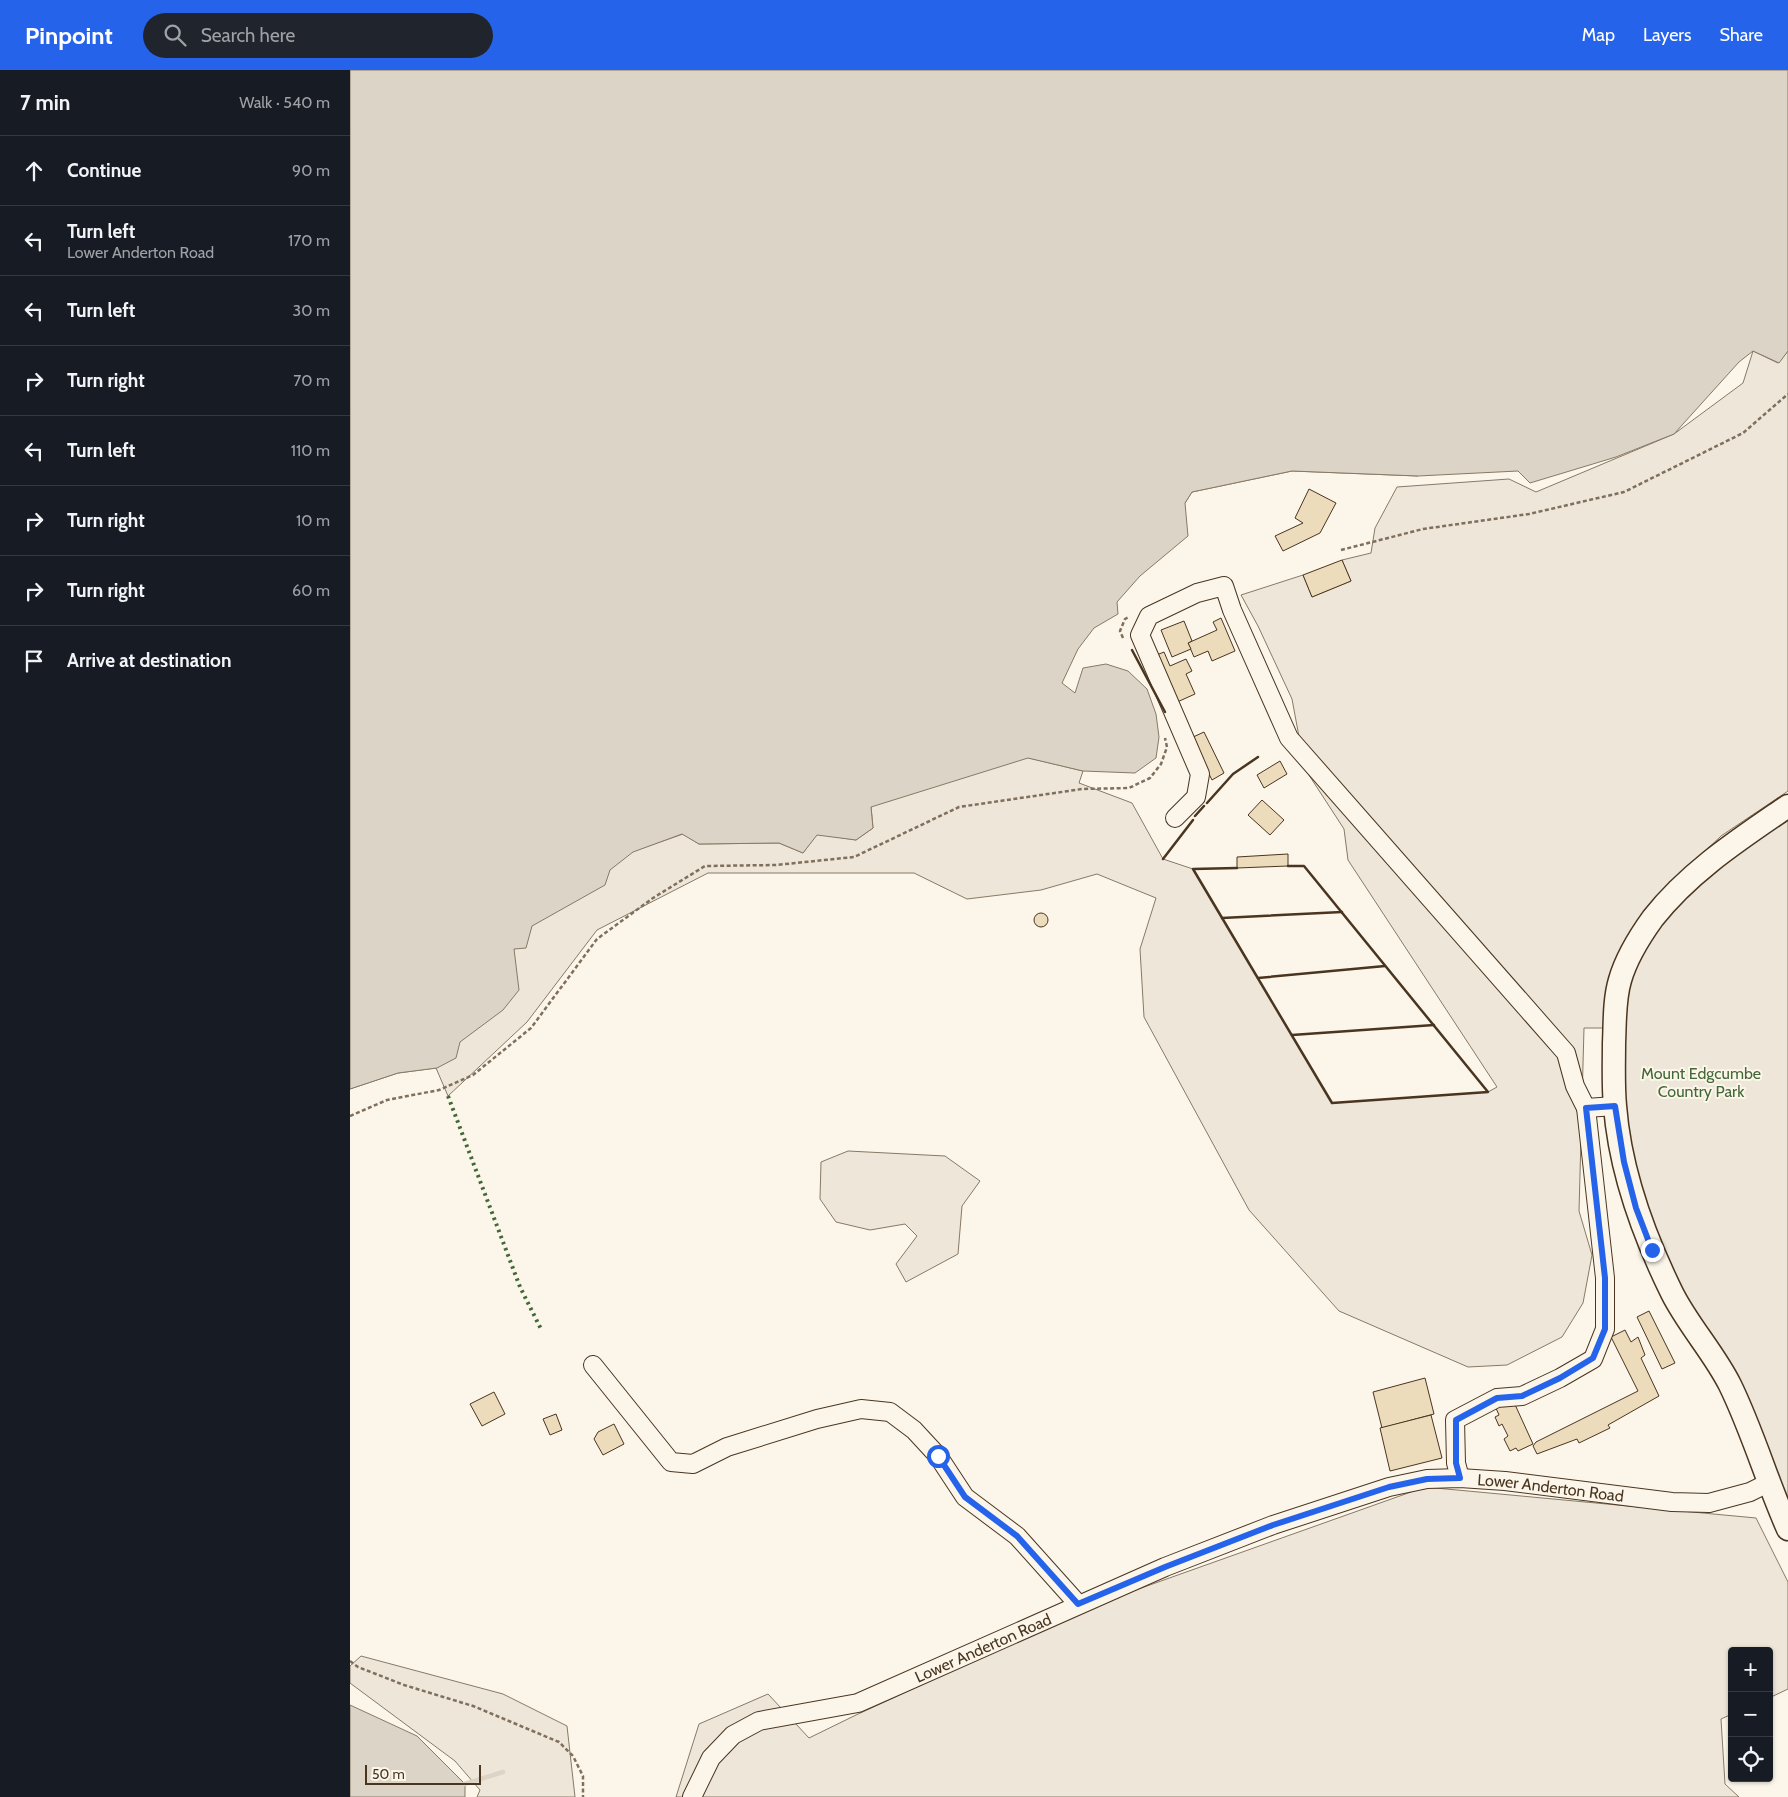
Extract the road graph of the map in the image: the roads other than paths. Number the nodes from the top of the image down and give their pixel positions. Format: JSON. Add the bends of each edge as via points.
{"nodes":[{"id":1,"x":1788,"y":806,"type":"edge"},
{"id":2,"x":1176,"y":818,"type":"dead end"},
{"id":3,"x":1615,"y":1106,"type":"junction"},
{"id":4,"x":1586,"y":1108,"type":"junction"},
{"id":5,"x":593,"y":1365,"type":"dead end"},
{"id":6,"x":1460,"y":1478,"type":"junction"},
{"id":7,"x":1770,"y":1482,"type":"junction"},
{"id":8,"x":1788,"y":1529,"type":"edge"},
{"id":9,"x":1078,"y":1604,"type":"junction"},
{"id":10,"x":692,"y":1797,"type":"edge"}],
"edges":[{"from":1,"to":3,"type":"main road","via":[[1718,854],[1686,882],[1654,918],[1632,952],[1620,981],[1615,1016]]},
{"from":2,"to":4,"type":"street","via":[[1196,797],[1200,774],[1140,635],[1149,616],[1197,593],[1224,586],[1289,738],[1566,1052],[1575,1086]]},
{"from":3,"to":4,"type":"street"},
{"from":3,"to":7,"type":"main road","via":[[1624,1162],[1636,1208],[1652,1250],[1673,1295],[1729,1384]]},
{"from":4,"to":6,"type":"street","via":[[1605,1278],[1605,1329],[1593,1358],[1522,1396],[1497,1398],[1456,1420],[1456,1463]]},
{"from":5,"to":9,"type":"street","via":[[672,1462],[693,1464],[727,1447],[834,1415],[861,1409],[890,1412],[914,1430],[938,1456],[965,1497],[1017,1536]]},
{"from":6,"to":7,"type":"street","name":"Lower Anderton Road","via":[[1672,1502],[1709,1503],[1750,1492]]},
{"from":6,"to":9,"type":"street","name":"Lower Anderton Road","via":[[1427,1479],[1389,1487],[1273,1525]]},
{"from":7,"to":8,"type":"main road"},
{"from":9,"to":10,"type":"street","name":"Lower Anderton Road","via":[[858,1703],[759,1721],[733,1735],[711,1758]]}]}
